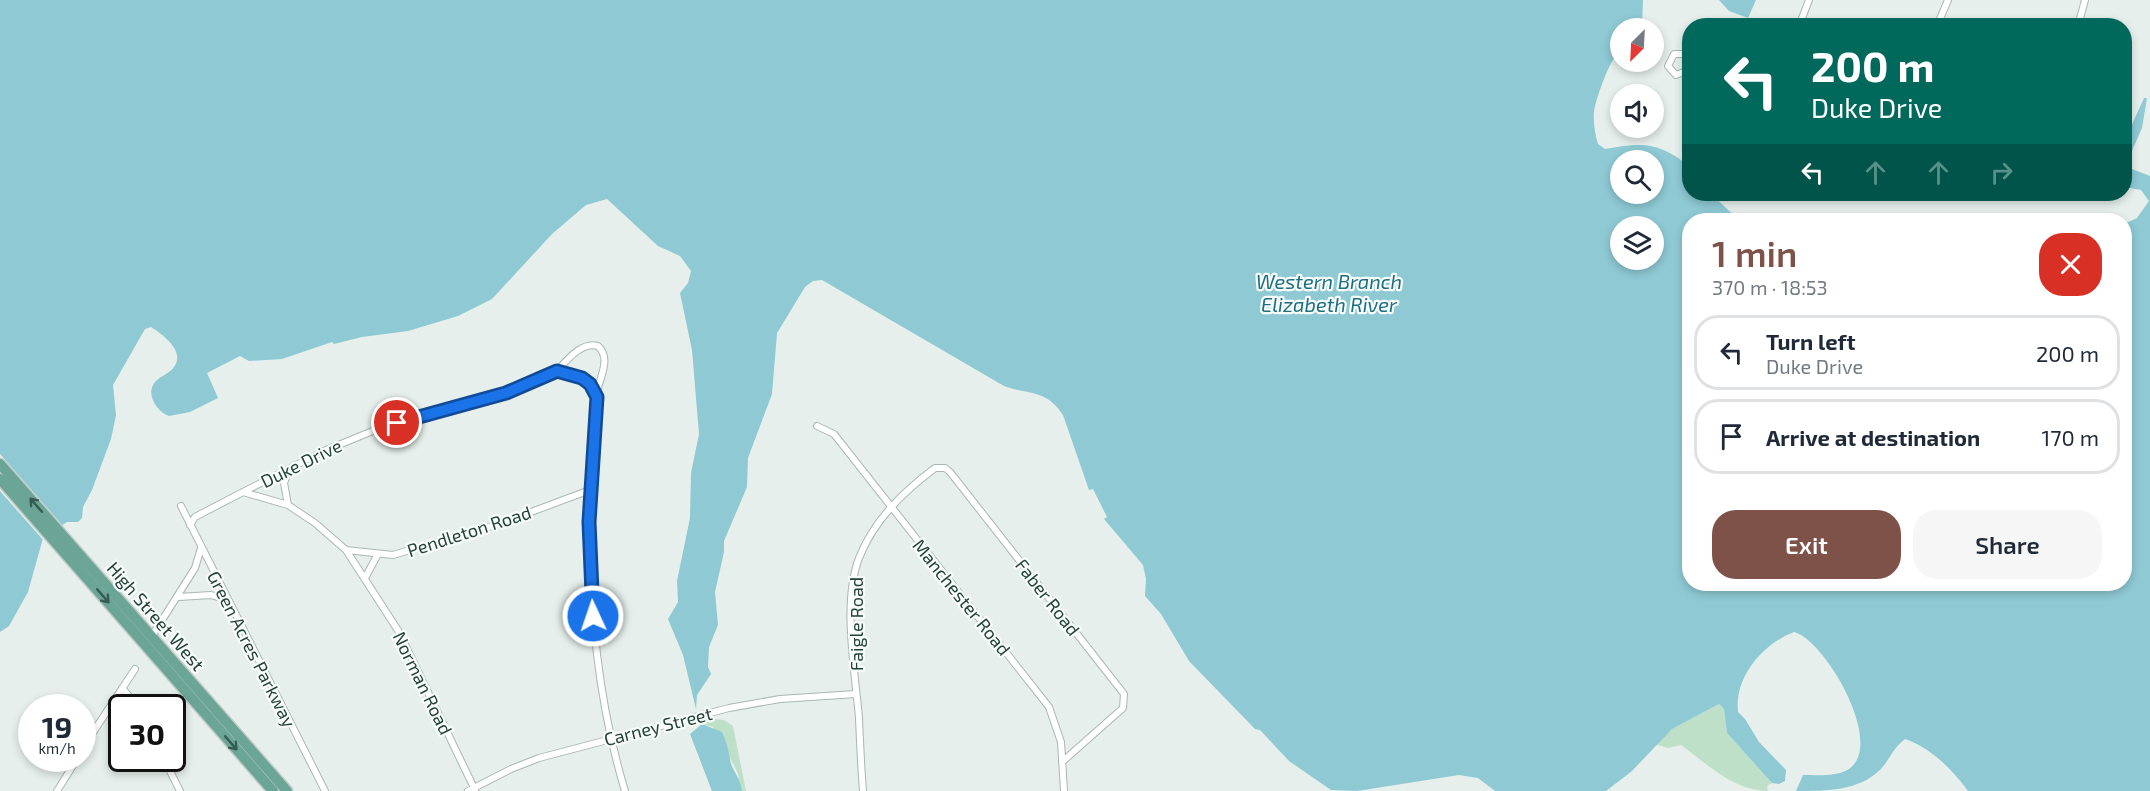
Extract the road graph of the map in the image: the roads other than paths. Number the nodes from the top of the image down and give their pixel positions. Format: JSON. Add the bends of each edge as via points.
{"nodes":[{"id":1,"x":1809,"y":0,"type":"edge"},
{"id":2,"x":1948,"y":0,"type":"edge"},
{"id":3,"x":2085,"y":0,"type":"edge"},
{"id":4,"x":1802,"y":18,"type":"edge"},
{"id":5,"x":1940,"y":18,"type":"edge"},
{"id":6,"x":2080,"y":18,"type":"edge"},
{"id":7,"x":1682,"y":54,"type":"edge"},
{"id":8,"x":1682,"y":73,"type":"edge"},
{"id":9,"x":557,"y":371,"type":"junction"},
{"id":10,"x":596,"y":394,"type":"junction"},
{"id":11,"x":817,"y":426,"type":"dead end"},
{"id":12,"x":0,"y":464,"type":"edge"},
{"id":13,"x":288,"y":469,"type":"junction"},
{"id":14,"x":950,"y":472,"type":"joint"},
{"id":15,"x":0,"y":479,"type":"edge"},
{"id":16,"x":591,"y":490,"type":"junction"},
{"id":17,"x":243,"y":492,"type":"junction"},
{"id":18,"x":288,"y":505,"type":"junction"},
{"id":19,"x":181,"y":506,"type":"dead end"},
{"id":20,"x":892,"y":506,"type":"junction"},
{"id":21,"x":190,"y":525,"type":"junction"},
{"id":22,"x":201,"y":548,"type":"junction"},
{"id":23,"x":68,"y":549,"type":"junction"},
{"id":24,"x":346,"y":550,"type":"junction"},
{"id":25,"x":378,"y":554,"type":"junction"},
{"id":26,"x":365,"y":578,"type":"junction"},
{"id":27,"x":179,"y":597,"type":"junction"},
{"id":28,"x":227,"y":600,"type":"junction"},
{"id":29,"x":152,"y":636,"type":"junction"},
{"id":30,"x":135,"y":669,"type":"dead end"},
{"id":31,"x":122,"y":688,"type":"junction"},
{"id":32,"x":127,"y":694,"type":"edge"},
{"id":33,"x":856,"y":694,"type":"junction"},
{"id":34,"x":96,"y":728,"type":"edge"},
{"id":35,"x":610,"y":739,"type":"junction"},
{"id":36,"x":1062,"y":762,"type":"junction"},
{"id":37,"x":69,"y":772,"type":"edge"},
{"id":38,"x":170,"y":772,"type":"edge"},
{"id":39,"x":472,"y":790,"type":"edge"},
{"id":40,"x":57,"y":791,"type":"edge"},
{"id":41,"x":180,"y":791,"type":"edge"},
{"id":42,"x":273,"y":791,"type":"edge"},
{"id":43,"x":287,"y":791,"type":"edge"},
{"id":44,"x":324,"y":791,"type":"edge"},
{"id":45,"x":625,"y":791,"type":"edge"},
{"id":46,"x":863,"y":791,"type":"edge"},
{"id":47,"x":1064,"y":791,"type":"edge"}],
"edges":[{"from":1,"to":4,"type":"street"},
{"from":2,"to":5,"type":"street"},
{"from":3,"to":6,"type":"street"},
{"from":7,"to":8,"type":"street","via":[[1674,54],[1668,66],[1676,75]]},
{"from":9,"to":10,"type":"street","via":[[582,378]]},
{"from":9,"to":10,"type":"street","name":"Duke Drive","via":[[588,345],[598,346],[604,361]]},
{"from":9,"to":13,"type":"street","name":"Duke Drive","via":[[506,393],[375,430]]},
{"from":10,"to":16,"type":"street","name":"Duke Drive"},
{"from":11,"to":20,"type":"street","name":"Manchester Road","via":[[834,434]]},
{"from":23,"to":12,"type":"main road","name":"High Street West","one_way":true},
{"from":13,"to":17,"type":"street","name":"Duke Drive"},
{"from":13,"to":18,"type":"street","via":[[284,483]]},
{"from":14,"to":20,"type":"street","name":"Faigle Road","via":[[935,468]]},
{"from":14,"to":36,"type":"street","name":"Faber Road","via":[[1123,692],[1123,708]]},
{"from":15,"to":23,"type":"main road","name":"High Street West"},
{"from":16,"to":25,"type":"street","name":"Pendleton Road","via":[[499,524],[393,555]]},
{"from":16,"to":35,"type":"street","name":"Duke Drive","via":[[593,616]]},
{"from":17,"to":18,"type":"street","name":"Norman Road"},
{"from":17,"to":21,"type":"street","name":"Duke Drive","via":[[195,517]]},
{"from":18,"to":24,"type":"street","name":"Norman Road"},
{"from":19,"to":21,"type":"street","name":"Green Acres Parkway"},
{"from":20,"to":33,"type":"street","name":"Faigle Road","via":[[868,539],[853,583]]},
{"from":20,"to":36,"type":"street","name":"Manchester Road","via":[[1049,707],[1058,728]]},
{"from":21,"to":22,"type":"street","name":"Green Acres Parkway"},
{"from":22,"to":27,"type":"street"},
{"from":22,"to":28,"type":"street","name":"Green Acres Parkway"},
{"from":23,"to":29,"type":"main road","name":"High Street West"},
{"from":23,"to":42,"type":"main road","name":"High Street West","one_way":true},
{"from":24,"to":25,"type":"street","name":"Pendleton Road"},
{"from":24,"to":26,"type":"street","name":"Norman Road"},
{"from":25,"to":26,"type":"street"},
{"from":26,"to":39,"type":"street","name":"Norman Road","via":[[399,632]]},
{"from":27,"to":28,"type":"street","via":[[211,595]]},
{"from":27,"to":29,"type":"street"},
{"from":28,"to":44,"type":"street","name":"Green Acres Parkway"},
{"from":29,"to":43,"type":"main road","name":"High Street West"},
{"from":30,"to":31,"type":"street"},
{"from":31,"to":32,"type":"street"},
{"from":31,"to":34,"type":"street"},
{"from":33,"to":35,"type":"street","name":"Carney Street","via":[[751,703]]},
{"from":33,"to":46,"type":"street","name":"Faigle Road"},
{"from":35,"to":39,"type":"street","name":"Carney Street","via":[[539,758]]},
{"from":35,"to":45,"type":"street","name":"Duke Drive"},
{"from":36,"to":47,"type":"street","name":"Manchester Road"},
{"from":37,"to":40,"type":"street"},
{"from":38,"to":41,"type":"street"}]}
